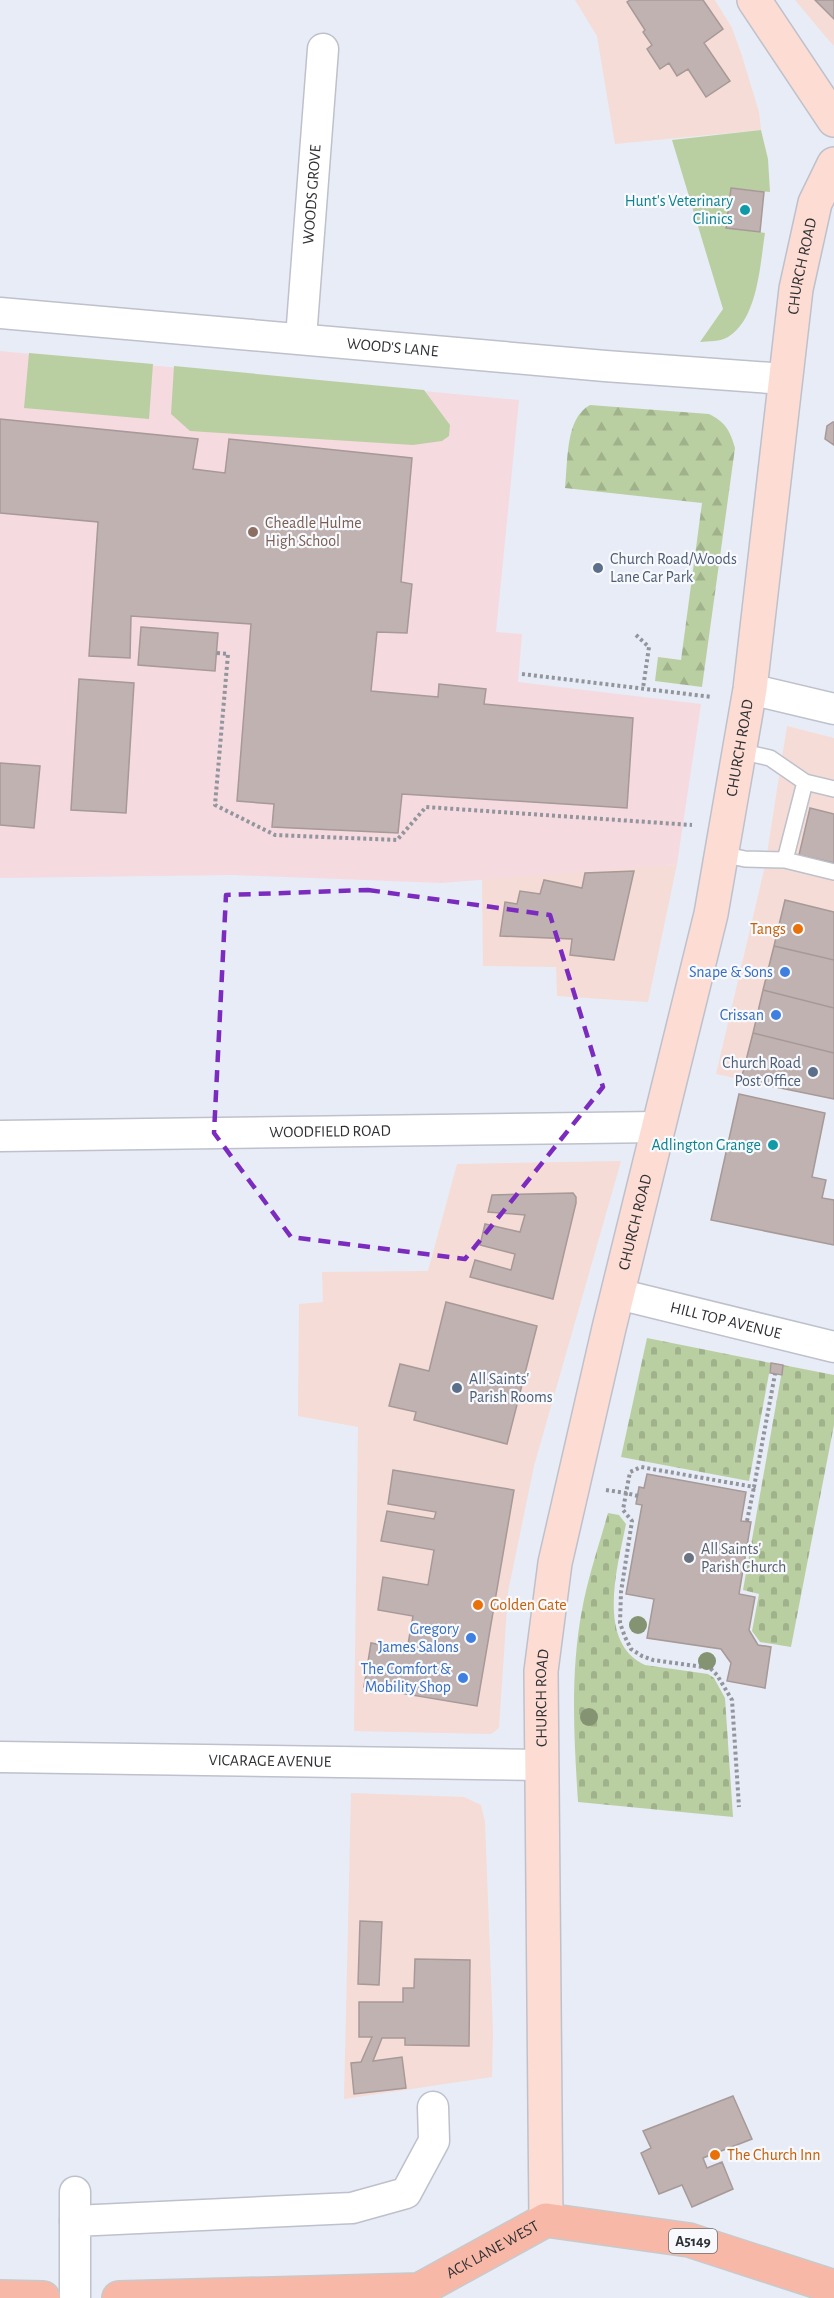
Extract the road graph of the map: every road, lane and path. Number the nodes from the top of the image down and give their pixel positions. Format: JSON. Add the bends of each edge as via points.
{"nodes":[{"id":1,"x":754,"y":0,"type":"edge"},
{"id":2,"x":323,"y":49,"type":"dead end"},
{"id":3,"x":834,"y":120,"type":"edge"},
{"id":4,"x":834,"y":164,"type":"edge"},
{"id":5,"x":0,"y":313,"type":"edge"},
{"id":6,"x":301,"y":338,"type":"junction"},
{"id":7,"x":785,"y":379,"type":"junction"},
{"id":8,"x":636,"y":636,"type":"dead end"},
{"id":9,"x":217,"y":653,"type":"dead end"},
{"id":10,"x":522,"y":674,"type":"dead end"},
{"id":11,"x":643,"y":688,"type":"junction"},
{"id":12,"x":749,"y":696,"type":"junction"},
{"id":13,"x":834,"y":709,"type":"edge"},
{"id":14,"x":739,"y":751,"type":"junction"},
{"id":15,"x":805,"y":782,"type":"junction"},
{"id":16,"x":834,"y":789,"type":"edge"},
{"id":17,"x":723,"y":841,"type":"junction"},
{"id":18,"x":785,"y":860,"type":"junction"},
{"id":19,"x":834,"y":872,"type":"edge"},
{"id":20,"x":659,"y":1127,"type":"junction"},
{"id":21,"x":0,"y":1136,"type":"edge"},
{"id":22,"x":618,"y":1294,"type":"junction"},
{"id":23,"x":834,"y":1347,"type":"edge"},
{"id":24,"x":775,"y":1374,"type":"dead end"},
{"id":25,"x":573,"y":1484,"type":"junction"},
{"id":26,"x":754,"y":1487,"type":"junction"},
{"id":27,"x":626,"y":1493,"type":"junction"},
{"id":28,"x":638,"y":1496,"type":"dead end"},
{"id":29,"x":747,"y":1521,"type":"dead end"},
{"id":30,"x":0,"y":1757,"type":"edge"},
{"id":31,"x":541,"y":1765,"type":"junction"},
{"id":32,"x":739,"y":1807,"type":"dead end"},
{"id":33,"x":433,"y":2107,"type":"dead end"},
{"id":34,"x":546,"y":2220,"type":"junction"},
{"id":35,"x":834,"y":2287,"type":"edge"},
{"id":36,"x":0,"y":2297,"type":"edge"},
{"id":37,"x":43,"y":2298,"type":"edge"},
{"id":38,"x":75,"y":2298,"type":"edge"},
{"id":39,"x":118,"y":2298,"type":"edge"}],
"edges":[{"from":1,"to":3,"type":"main road"},
{"from":2,"to":6,"type":"street","name":"WOODS GROVE"},
{"from":4,"to":7,"type":"main road","name":"CHURCH ROAD","via":[[815,203],[796,289]]},
{"from":5,"to":6,"type":"street","name":"WOOD'S LANE"},
{"from":6,"to":7,"type":"street","name":"WOOD'S LANE"},
{"from":7,"to":12,"type":"main road","name":"CHURCH ROAD"},
{"from":8,"to":11,"type":"path","via":[[649,647]]},
{"from":9,"to":17,"type":"path","via":[[228,654],[215,805],[275,835],[397,840],[426,807]]},
{"from":10,"to":11,"type":"path"},
{"from":11,"to":12,"type":"path"},
{"from":12,"to":13,"type":"street"},
{"from":12,"to":14,"type":"main road","name":"CHURCH ROAD"},
{"from":14,"to":15,"type":"lane","via":[[770,758]]},
{"from":14,"to":17,"type":"main road","name":"CHURCH ROAD"},
{"from":15,"to":16,"type":"lane"},
{"from":15,"to":18,"type":"lane"},
{"from":17,"to":18,"type":"lane","via":[[745,859]]},
{"from":17,"to":20,"type":"main road","name":"CHURCH ROAD","via":[[711,914]]},
{"from":18,"to":19,"type":"lane"},
{"from":20,"to":21,"type":"street","name":"WOODFIELD ROAD"},
{"from":20,"to":22,"type":"main road","name":"CHURCH ROAD"},
{"from":22,"to":23,"type":"street","name":"HILL TOP AVENUE"},
{"from":22,"to":25,"type":"main road","name":"CHURCH ROAD"},
{"from":24,"to":26,"type":"path"},
{"from":25,"to":27,"type":"path"},
{"from":25,"to":31,"type":"main road","name":"CHURCH ROAD","via":[[555,1563],[541,1671]]},
{"from":26,"to":27,"type":"path","via":[[640,1467],[630,1472]]},
{"from":26,"to":29,"type":"path"},
{"from":27,"to":28,"type":"path"},
{"from":27,"to":32,"type":"path","via":[[624,1510],[632,1521],[621,1592],[620,1623],[625,1637],[631,1649],[642,1656],[710,1668],[717,1675],[732,1700]]},
{"from":30,"to":31,"type":"street","name":"VICARAGE AVENUE"},
{"from":31,"to":34,"type":"main road","name":"CHURCH ROAD"},
{"from":33,"to":38,"type":"street","via":[[434,2141],[406,2193],[352,2208],[75,2206]]},
{"from":34,"to":35,"type":"main road","number":"A5149","via":[[689,2240]]},
{"from":34,"to":39,"type":"main road","name":"ACK LANE WEST","via":[[418,2290]]},
{"from":36,"to":37,"type":"main road"}]}
